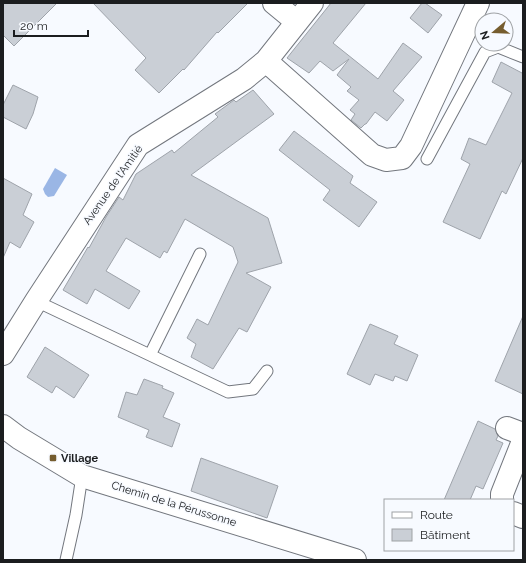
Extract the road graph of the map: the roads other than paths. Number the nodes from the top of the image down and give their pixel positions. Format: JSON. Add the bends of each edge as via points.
{"nodes":[{"id":1,"x":274,"y":3,"type":"edge"},
{"id":2,"x":312,"y":3,"type":"edge"},
{"id":3,"x":478,"y":3,"type":"edge"},
{"id":4,"x":297,"y":22,"type":"junction"},
{"id":5,"x":523,"y":56,"type":"edge"},
{"id":6,"x":266,"y":61,"type":"junction"},
{"id":7,"x":427,"y":159,"type":"dead end"},
{"id":8,"x":200,"y":254,"type":"dead end"},
{"id":9,"x":36,"y":301,"type":"junction"},
{"id":10,"x":3,"y":354,"type":"edge"},
{"id":11,"x":150,"y":355,"type":"junction"},
{"id":12,"x":268,"y":371,"type":"dead end"},
{"id":13,"x":3,"y":426,"type":"edge"},
{"id":14,"x":518,"y":435,"type":"edge"},
{"id":15,"x":82,"y":476,"type":"junction"},
{"id":16,"x":502,"y":499,"type":"edge"},
{"id":17,"x":66,"y":560,"type":"edge"},
{"id":18,"x":355,"y":560,"type":"edge"}],
"edges":[{"from":1,"to":4,"type":"street"},
{"from":2,"to":4,"type":"street","name":"Avenue de l'Amitié"},
{"from":3,"to":6,"type":"street","via":[[411,146],[402,158],[386,160],[372,155]]},
{"from":4,"to":6,"type":"street","name":"Avenue de l'Amitié"},
{"from":5,"to":7,"type":"lane","via":[[498,47],[485,52]]},
{"from":6,"to":9,"type":"street","name":"Avenue de l'Amitié","via":[[244,79],[138,145]]},
{"from":8,"to":11,"type":"lane"},
{"from":9,"to":10,"type":"street","name":"Avenue de l'Amitié"},
{"from":9,"to":11,"type":"lane"},
{"from":11,"to":12,"type":"lane","via":[[228,392],[253,389]]},
{"from":13,"to":15,"type":"street","name":"Chemin de la Pérussonne"},
{"from":14,"to":16,"type":"street"},
{"from":15,"to":17,"type":"lane"},
{"from":15,"to":18,"type":"street","name":"Chemin de la Pérussonne"}]}
